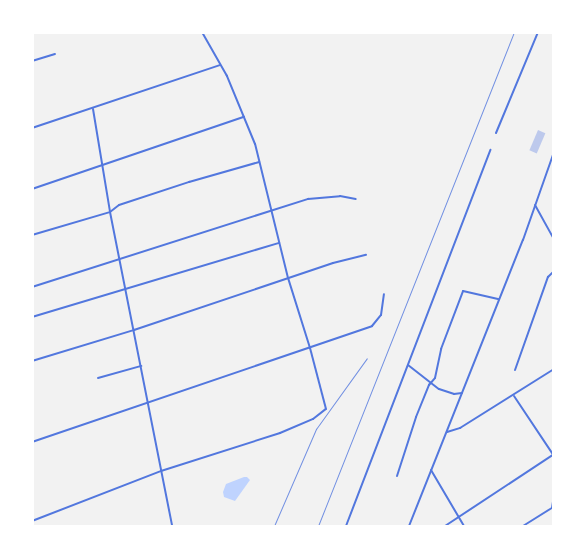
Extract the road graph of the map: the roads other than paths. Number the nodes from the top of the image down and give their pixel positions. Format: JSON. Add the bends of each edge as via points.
{"nodes":[{"id":1,"x":202,"y":32,"type":"edge"},
{"id":2,"x":538,"y":32,"type":"edge"},
{"id":3,"x":55,"y":54,"type":"dead end"},
{"id":4,"x":32,"y":61,"type":"edge"},
{"id":5,"x":220,"y":65,"type":"junction"},
{"id":6,"x":93,"y":109,"type":"junction"},
{"id":7,"x":244,"y":117,"type":"junction"},
{"id":8,"x":32,"y":128,"type":"edge"},
{"id":9,"x":496,"y":133,"type":"dead end"},
{"id":10,"x":490,"y":150,"type":"dead end"},
{"id":11,"x":554,"y":152,"type":"edge"},
{"id":12,"x":259,"y":162,"type":"junction"},
{"id":13,"x":102,"y":163,"type":"junction"},
{"id":14,"x":32,"y":189,"type":"edge"},
{"id":15,"x":356,"y":199,"type":"dead end"},
{"id":16,"x":535,"y":205,"type":"junction"},
{"id":17,"x":272,"y":211,"type":"junction"},
{"id":18,"x":110,"y":212,"type":"junction"},
{"id":19,"x":32,"y":235,"type":"edge"},
{"id":20,"x":554,"y":239,"type":"edge"},
{"id":21,"x":279,"y":243,"type":"junction"},
{"id":22,"x":366,"y":255,"type":"dead end"},
{"id":23,"x":120,"y":258,"type":"junction"},
{"id":24,"x":554,"y":271,"type":"edge"},
{"id":25,"x":288,"y":278,"type":"junction"},
{"id":26,"x":32,"y":287,"type":"edge"},
{"id":27,"x":127,"y":289,"type":"junction"},
{"id":28,"x":384,"y":294,"type":"dead end"},
{"id":29,"x":499,"y":299,"type":"junction"},
{"id":30,"x":32,"y":317,"type":"edge"},
{"id":31,"x":134,"y":330,"type":"junction"},
{"id":32,"x":310,"y":348,"type":"junction"},
{"id":33,"x":32,"y":361,"type":"edge"},
{"id":34,"x":408,"y":365,"type":"junction"},
{"id":35,"x":141,"y":366,"type":"junction"},
{"id":36,"x":554,"y":369,"type":"edge"},
{"id":37,"x":515,"y":370,"type":"dead end"},
{"id":38,"x":98,"y":378,"type":"dead end"},
{"id":39,"x":431,"y":383,"type":"junction"},
{"id":40,"x":462,"y":393,"type":"junction"},
{"id":41,"x":513,"y":395,"type":"junction"},
{"id":42,"x":148,"y":403,"type":"junction"},
{"id":43,"x":447,"y":432,"type":"junction"},
{"id":44,"x":32,"y":442,"type":"edge"},
{"id":45,"x":553,"y":455,"type":"edge"},
{"id":46,"x":431,"y":470,"type":"junction"},
{"id":47,"x":161,"y":471,"type":"junction"},
{"id":48,"x":397,"y":476,"type":"dead end"},
{"id":49,"x":554,"y":496,"type":"edge"},
{"id":50,"x":458,"y":517,"type":"junction"},
{"id":51,"x":32,"y":521,"type":"edge"},
{"id":52,"x":172,"y":526,"type":"edge"},
{"id":53,"x":346,"y":526,"type":"edge"},
{"id":54,"x":409,"y":526,"type":"edge"},
{"id":55,"x":445,"y":526,"type":"edge"},
{"id":56,"x":464,"y":526,"type":"edge"},
{"id":57,"x":523,"y":526,"type":"edge"}],
"edges":[{"from":1,"to":5,"type":"street"},
{"from":2,"to":9,"type":"street"},
{"from":3,"to":4,"type":"street"},
{"from":5,"to":6,"type":"street"},
{"from":5,"to":7,"type":"street","via":[[228,76]]},
{"from":6,"to":8,"type":"street"},
{"from":6,"to":13,"type":"street"},
{"from":7,"to":12,"type":"street"},
{"from":7,"to":13,"type":"street"},
{"from":10,"to":34,"type":"street"},
{"from":11,"to":16,"type":"street"},
{"from":12,"to":17,"type":"street"},
{"from":12,"to":18,"type":"street","via":[[119,205]]},
{"from":13,"to":14,"type":"street"},
{"from":13,"to":18,"type":"street"},
{"from":15,"to":17,"type":"street","via":[[340,196],[308,199]]},
{"from":16,"to":20,"type":"street"},
{"from":16,"to":29,"type":"street"},
{"from":17,"to":21,"type":"street"},
{"from":17,"to":23,"type":"street"},
{"from":18,"to":19,"type":"street"},
{"from":18,"to":23,"type":"street"},
{"from":21,"to":25,"type":"street"},
{"from":21,"to":27,"type":"street"},
{"from":22,"to":25,"type":"street","via":[[333,262]]},
{"from":23,"to":26,"type":"street"},
{"from":23,"to":27,"type":"street"},
{"from":24,"to":37,"type":"street","via":[[548,277]]},
{"from":25,"to":31,"type":"street"},
{"from":25,"to":32,"type":"street"},
{"from":27,"to":30,"type":"street"},
{"from":27,"to":31,"type":"street"},
{"from":28,"to":32,"type":"street","via":[[381,314],[372,326]]},
{"from":29,"to":39,"type":"street","via":[[463,291]]},
{"from":29,"to":40,"type":"street"},
{"from":31,"to":33,"type":"street"},
{"from":31,"to":35,"type":"street"},
{"from":32,"to":42,"type":"street"},
{"from":32,"to":47,"type":"street","via":[[326,409],[313,419],[280,433]]},
{"from":34,"to":39,"type":"street"},
{"from":34,"to":53,"type":"street"},
{"from":35,"to":38,"type":"street"},
{"from":35,"to":42,"type":"street"},
{"from":36,"to":41,"type":"street"},
{"from":39,"to":40,"type":"street","via":[[447,392]]},
{"from":39,"to":48,"type":"street"},
{"from":40,"to":43,"type":"street"},
{"from":41,"to":43,"type":"street","via":[[460,428]]},
{"from":41,"to":45,"type":"street"},
{"from":42,"to":44,"type":"street"},
{"from":42,"to":47,"type":"street"},
{"from":43,"to":46,"type":"street"},
{"from":45,"to":50,"type":"street"},
{"from":46,"to":50,"type":"street"},
{"from":46,"to":54,"type":"street"},
{"from":47,"to":51,"type":"street"},
{"from":47,"to":52,"type":"street"},
{"from":49,"to":57,"type":"street","via":[[552,508]]},
{"from":50,"to":55,"type":"street"},
{"from":50,"to":56,"type":"street"}]}
